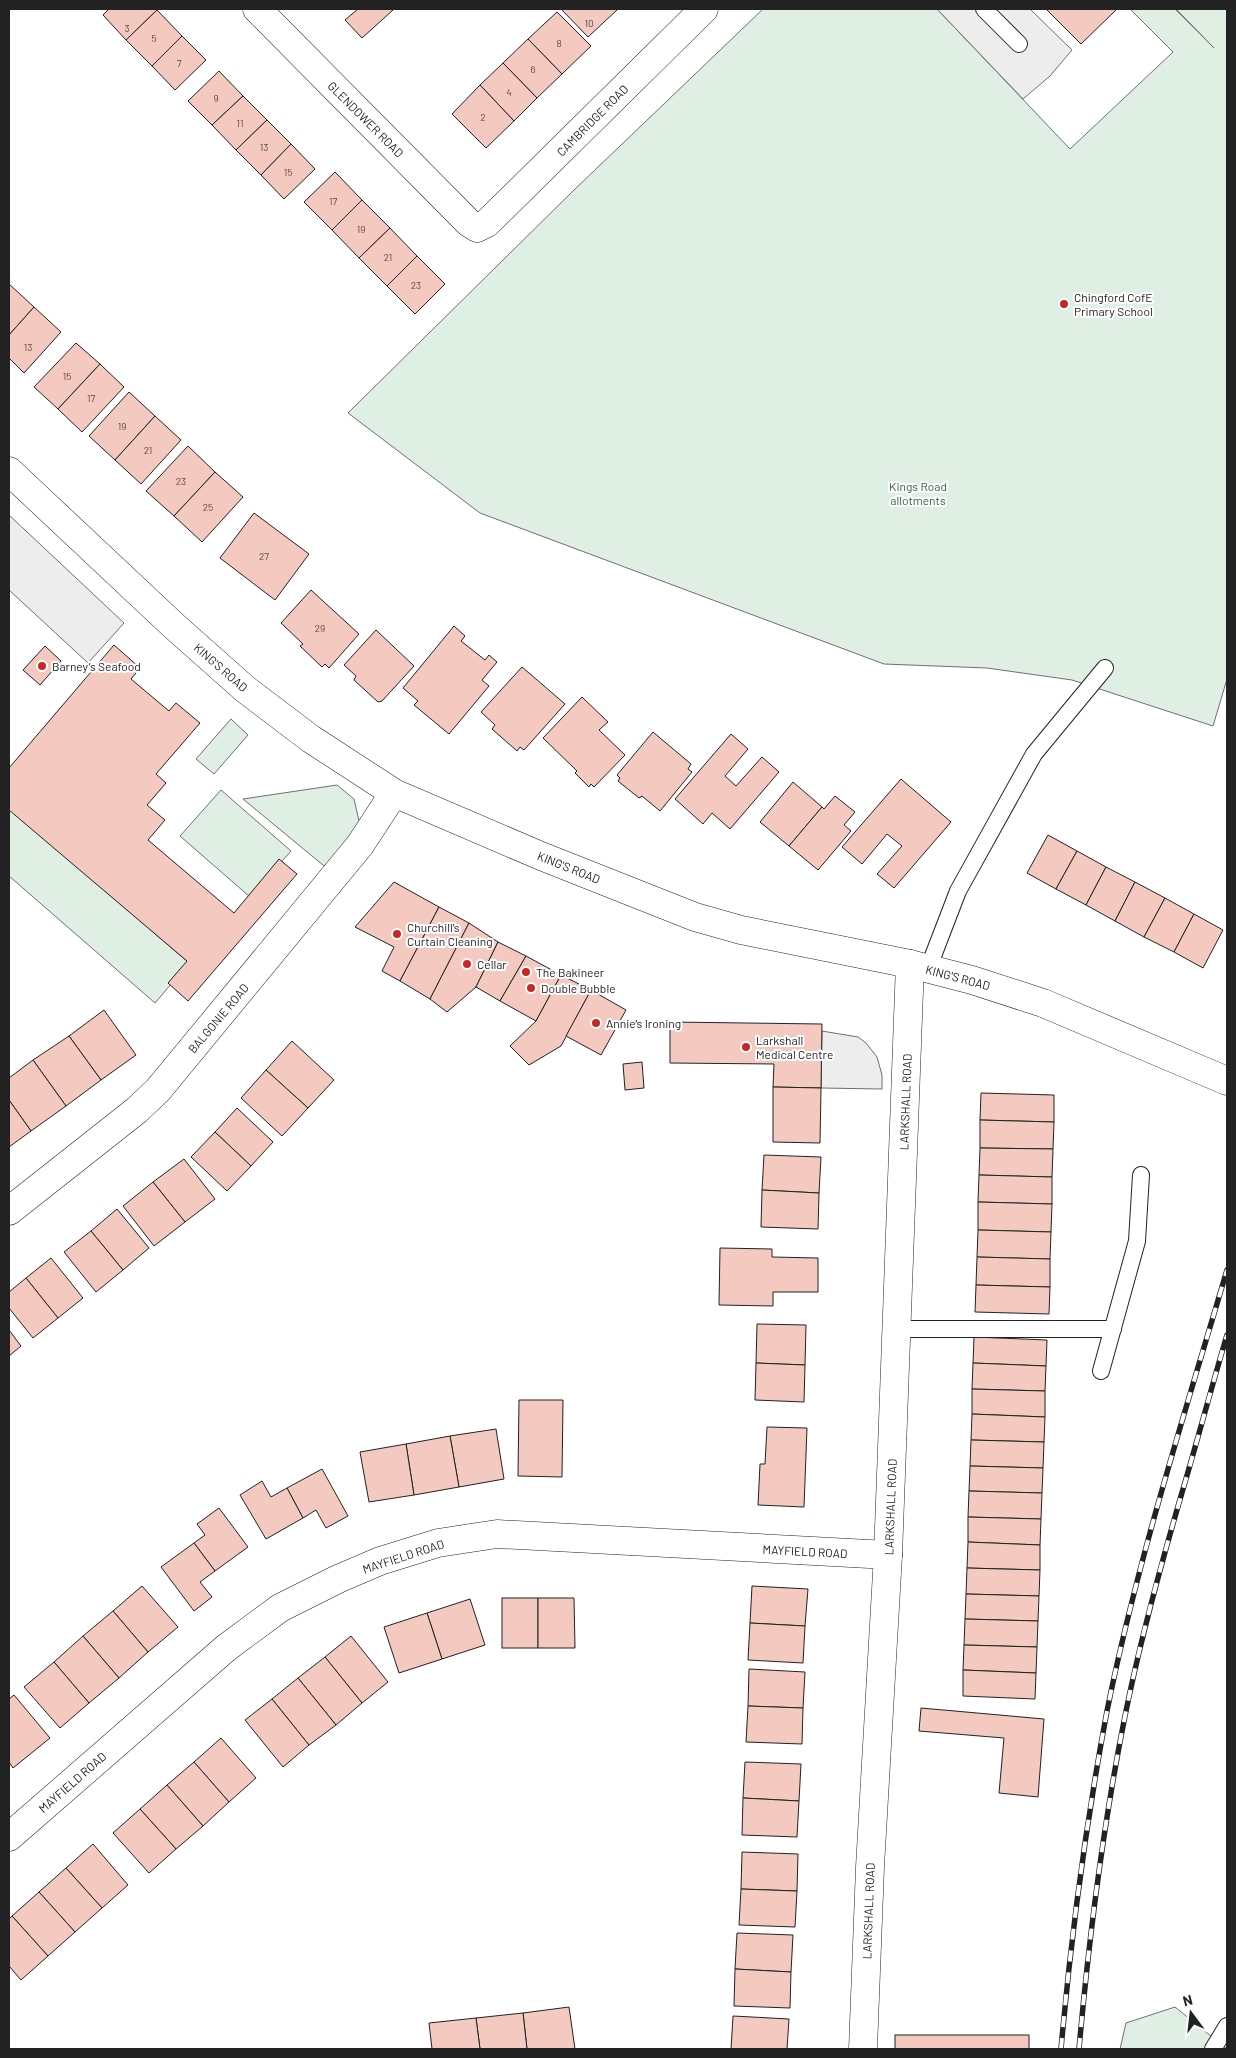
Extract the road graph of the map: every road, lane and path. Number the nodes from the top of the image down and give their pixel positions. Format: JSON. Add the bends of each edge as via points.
{"nodes":[{"id":1,"x":257,"y":9,"type":"edge"},
{"id":2,"x":704,"y":9,"type":"edge"},
{"id":3,"x":984,"y":9,"type":"edge"},
{"id":4,"x":1019,"y":44,"type":"dead end"},
{"id":5,"x":477,"y":228,"type":"joint"},
{"id":6,"x":9,"y":471,"type":"edge"},
{"id":7,"x":1105,"y":668,"type":"dead end"},
{"id":8,"x":394,"y":793,"type":"junction"},
{"id":9,"x":919,"y":966,"type":"junction"},
{"id":10,"x":1227,"y":1081,"type":"edge"},
{"id":11,"x":1140,"y":1175,"type":"dead end"},
{"id":12,"x":9,"y":1211,"type":"edge"},
{"id":13,"x":896,"y":1329,"type":"junction"},
{"id":14,"x":1113,"y":1329,"type":"junction"},
{"id":15,"x":1102,"y":1371,"type":"dead end"},
{"id":16,"x":888,"y":1555,"type":"junction"},
{"id":17,"x":9,"y":1837,"type":"edge"},
{"id":18,"x":1227,"y":2026,"type":"edge"},
{"id":19,"x":864,"y":2049,"type":"edge"},
{"id":20,"x":1213,"y":2049,"type":"edge"}],
"edges":[{"from":1,"to":5,"type":"main road","name":"GLENDOWER ROAD","via":[[468,223]]},
{"from":2,"to":5,"type":"main road","name":"CAMBRIDGE ROAD","via":[[487,223]]},
{"from":3,"to":4,"type":"lane"},
{"from":6,"to":8,"type":"main road","name":"KING'S ROAD","via":[[245,689],[311,739]]},
{"from":7,"to":9,"type":"lane","via":[[1034,754]]},
{"from":8,"to":9,"type":"main road","name":"KING'S ROAD","via":[[695,917],[740,930]]},
{"from":8,"to":12,"type":"main road","name":"BALGONIE ROAD","via":[[360,845],[158,1090]]},
{"from":9,"to":10,"type":"main road","name":"KING'S ROAD","via":[[1043,1003]]},
{"from":9,"to":13,"type":"main road","name":"LARKSHALL ROAD"},
{"from":11,"to":14,"type":"lane","via":[[1137,1242]]},
{"from":13,"to":14,"type":"lane"},
{"from":13,"to":16,"type":"main road","name":"LARKSHALL ROAD"},
{"from":14,"to":15,"type":"lane"},
{"from":16,"to":17,"type":"main road","name":"MAYFIELD ROAD","via":[[497,1534],[430,1545],[338,1579],[280,1608],[226,1648]]},
{"from":16,"to":19,"type":"main road","name":"LARKSHALL ROAD","via":[[870,1868]]},
{"from":18,"to":20,"type":"lane"}]}
